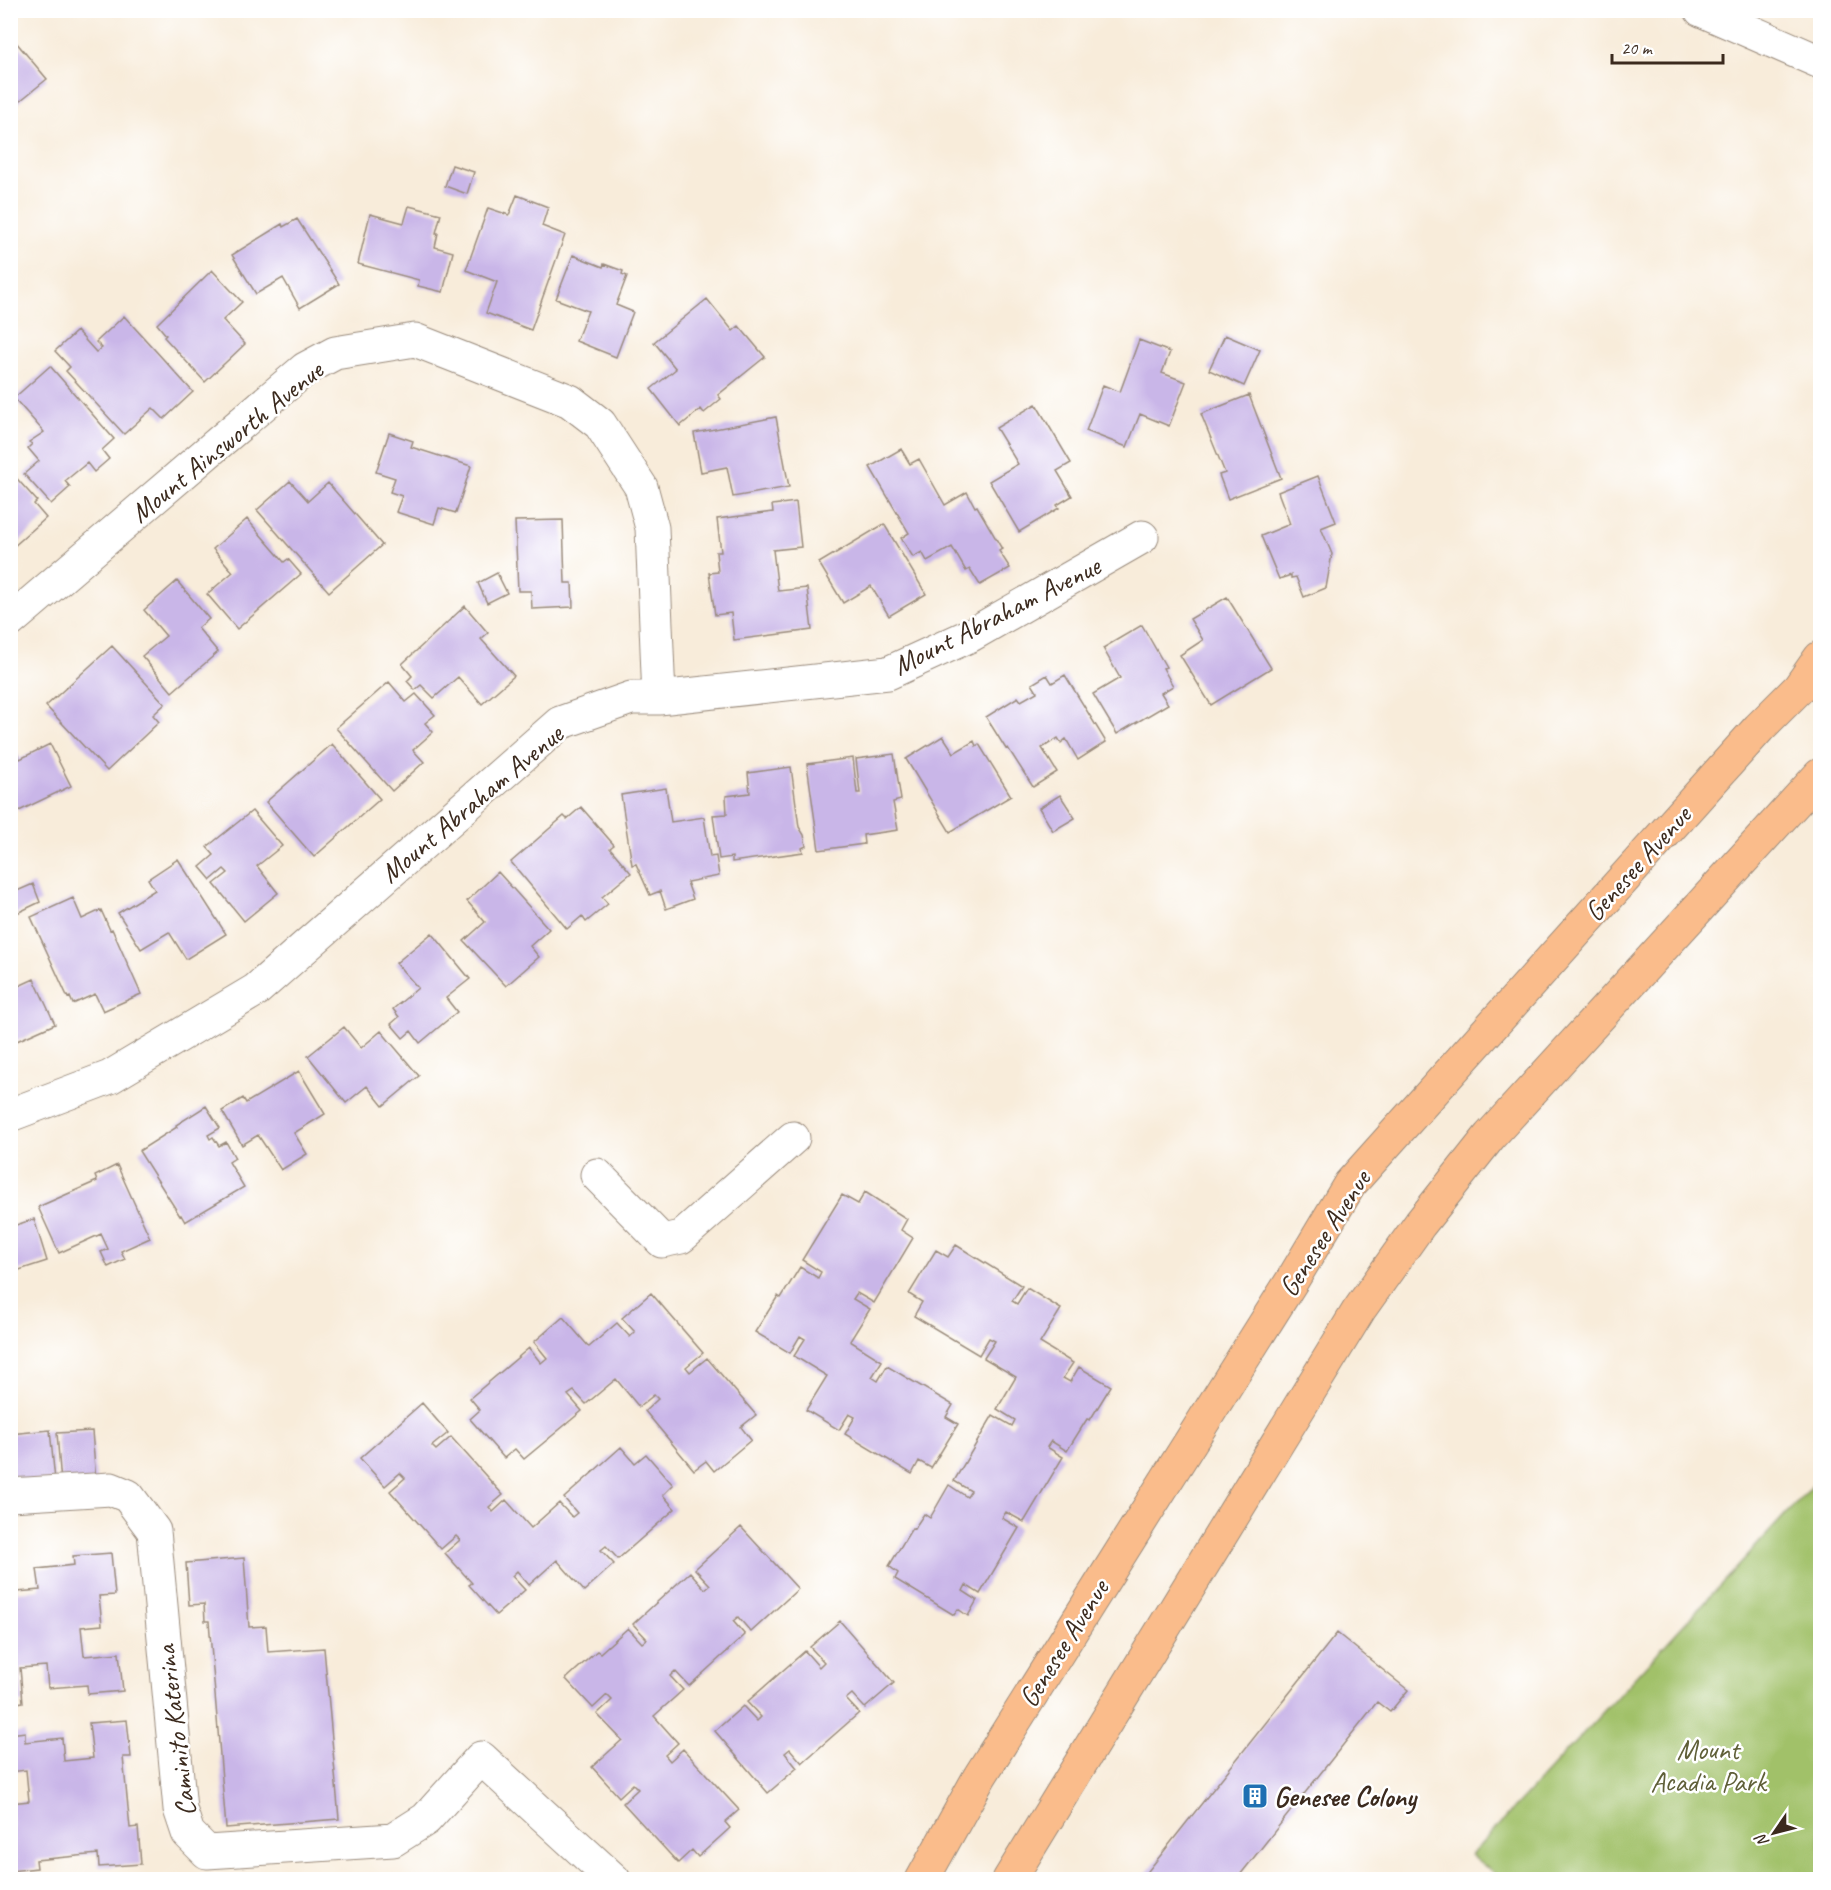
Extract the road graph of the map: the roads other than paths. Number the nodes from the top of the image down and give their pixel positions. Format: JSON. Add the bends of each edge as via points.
{"nodes":[{"id":1,"x":1701,"y":10,"type":"edge"},
{"id":2,"x":1821,"y":62,"type":"edge"},
{"id":3,"x":1142,"y":537,"type":"dead end"},
{"id":4,"x":10,"y":621,"type":"edge"},
{"id":5,"x":1821,"y":658,"type":"edge"},
{"id":6,"x":659,"y":698,"type":"junction"},
{"id":7,"x":1821,"y":775,"type":"edge"},
{"id":8,"x":10,"y":1115,"type":"edge"},
{"id":9,"x":793,"y":1138,"type":"dead end"},
{"id":10,"x":597,"y":1175,"type":"dead end"},
{"id":11,"x":10,"y":1495,"type":"edge"},
{"id":12,"x":614,"y":1880,"type":"edge"},
{"id":13,"x":922,"y":1880,"type":"edge"},
{"id":14,"x":1009,"y":1880,"type":"edge"}],
"edges":[{"from":1,"to":2,"type":"street"},
{"from":3,"to":6,"type":"street","name":"Mount Abraham Avenue","via":[[970,634],[888,673]]},
{"from":4,"to":6,"type":"street","name":"Mount Ainsworth Avenue","via":[[305,369],[335,353],[415,340],[570,401],[600,424],[641,487],[652,528]]},
{"from":5,"to":13,"type":"main road","name":"Genesee Avenue","via":[[1799,688],[1350,1184],[980,1776]]},
{"from":6,"to":8,"type":"street","name":"Mount Abraham Avenue","via":[[631,698],[560,723],[256,990],[110,1077]]},
{"from":7,"to":14,"type":"main road","via":[[1490,1136],[1420,1224],[1359,1310]]},
{"from":9,"to":10,"type":"street","via":[[681,1237],[662,1241]]},
{"from":11,"to":12,"type":"street","name":"Caminito Katerina","via":[[111,1489],[128,1496],[154,1531],[180,1809],[188,1833],[207,1852],[393,1840],[426,1819],[481,1758]]}]}
